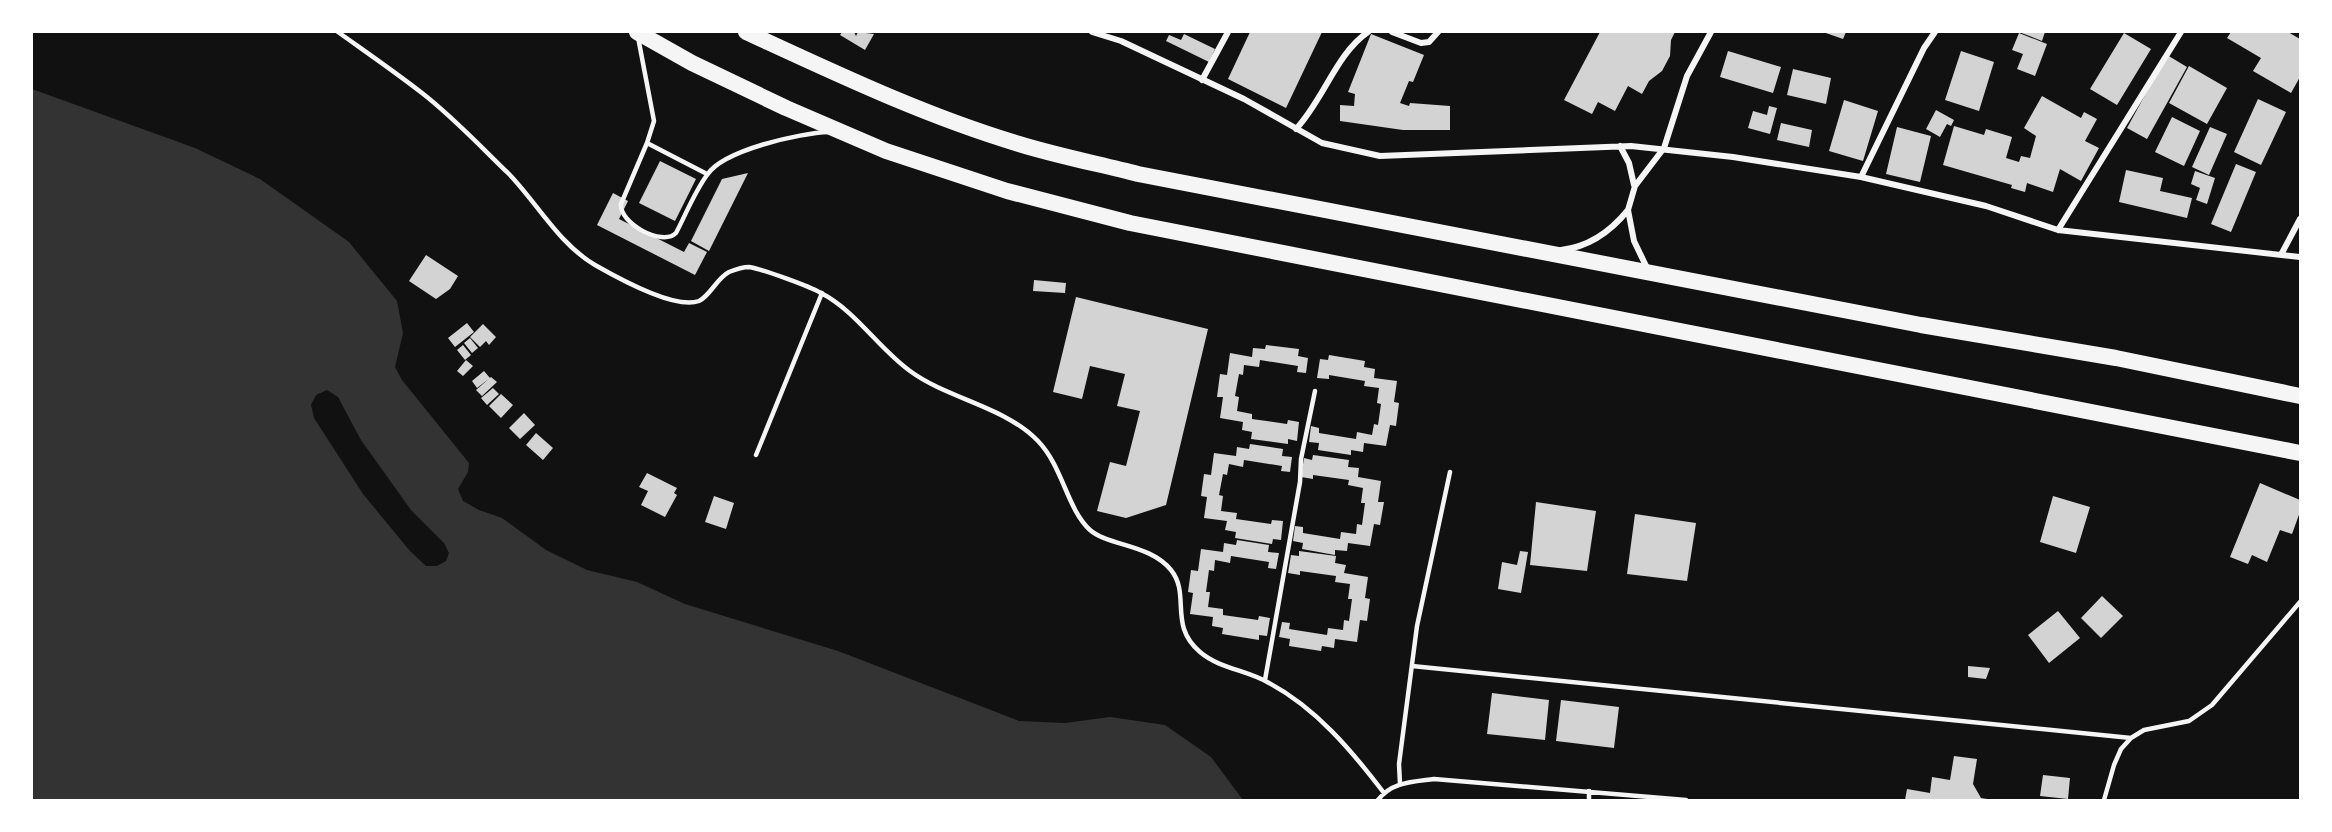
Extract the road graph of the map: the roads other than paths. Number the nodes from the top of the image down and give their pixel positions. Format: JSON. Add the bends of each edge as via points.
{"nodes":[{"id":1,"x":338,"y":32,"type":"edge"},
{"id":2,"x":637,"y":32,"type":"edge"},
{"id":3,"x":746,"y":32,"type":"edge"},
{"id":4,"x":1092,"y":32,"type":"edge"},
{"id":5,"x":1228,"y":32,"type":"edge"},
{"id":6,"x":1368,"y":32,"type":"edge"},
{"id":7,"x":1392,"y":32,"type":"edge"},
{"id":8,"x":1438,"y":32,"type":"edge"},
{"id":9,"x":1711,"y":32,"type":"edge"},
{"id":10,"x":1935,"y":32,"type":"edge"},
{"id":11,"x":2181,"y":32,"type":"edge"},
{"id":12,"x":1202,"y":80,"type":"junction"},
{"id":13,"x":1296,"y":129,"type":"junction"},
{"id":14,"x":843,"y":132,"type":"junction"},
{"id":15,"x":647,"y":143,"type":"junction"},
{"id":16,"x":1620,"y":146,"type":"junction"},
{"id":17,"x":1664,"y":148,"type":"junction"},
{"id":18,"x":707,"y":174,"type":"junction"},
{"id":19,"x":1861,"y":177,"type":"junction"},
{"id":20,"x":1635,"y":186,"type":"junction"},
{"id":21,"x":1628,"y":210,"type":"junction"},
{"id":22,"x":2301,"y":219,"type":"edge"},
{"id":23,"x":2058,"y":230,"type":"junction"},
{"id":24,"x":1547,"y":251,"type":"junction"},
{"id":25,"x":2282,"y":253,"type":"junction"},
{"id":26,"x":2301,"y":257,"type":"edge"},
{"id":27,"x":1650,"y":272,"type":"junction"},
{"id":28,"x":822,"y":293,"type":"junction"},
{"id":29,"x":1315,"y":391,"type":"dead end"},
{"id":30,"x":2301,"y":396,"type":"edge"},
{"id":31,"x":2301,"y":453,"type":"edge"},
{"id":32,"x":756,"y":455,"type":"dead end"},
{"id":33,"x":1450,"y":472,"type":"dead end"},
{"id":34,"x":2301,"y":602,"type":"edge"},
{"id":35,"x":1412,"y":666,"type":"junction"},
{"id":36,"x":1265,"y":680,"type":"junction"},
{"id":37,"x":2131,"y":738,"type":"junction"},
{"id":38,"x":1400,"y":784,"type":"junction"},
{"id":39,"x":1589,"y":791,"type":"junction"},
{"id":40,"x":1384,"y":793,"type":"junction"},
{"id":41,"x":1378,"y":801,"type":"edge"},
{"id":42,"x":1589,"y":801,"type":"edge"},
{"id":43,"x":1686,"y":801,"type":"edge"},
{"id":44,"x":2104,"y":801,"type":"edge"}],
"edges":[{"from":1,"to":28,"type":"lane","via":[[425,95],[511,176],[562,236],[590,262],[642,288],[683,302],[699,300],[728,273],[747,267]]},
{"from":2,"to":14,"type":"highway","via":[[692,63]]},
{"from":2,"to":15,"type":"lane","via":[[654,111]]},
{"from":3,"to":24,"type":"highway","via":[[889,96],[1020,145],[1138,174]]},
{"from":4,"to":12,"type":"street","via":[[1121,41]]},
{"from":5,"to":12,"type":"street"},
{"from":6,"to":13,"type":"street","via":[[1350,47],[1313,110]]},
{"from":7,"to":8,"type":"street","via":[[1421,43],[1429,42]]},
{"from":9,"to":17,"type":"street","via":[[1687,76]]},
{"from":10,"to":19,"type":"street"},
{"from":11,"to":23,"type":"street"},
{"from":12,"to":13,"type":"street"},
{"from":13,"to":16,"type":"street","via":[[1323,144],[1380,156]]},
{"from":14,"to":18,"type":"lane","via":[[780,140],[723,161]]},
{"from":14,"to":31,"type":"highway","via":[[886,151],[1007,191],[1130,223]]},
{"from":15,"to":18,"type":"lane"},
{"from":15,"to":18,"type":"lane","via":[[621,204],[621,213],[629,223],[661,238],[673,236]]},
{"from":16,"to":17,"type":"street"},
{"from":16,"to":20,"type":"street"},
{"from":17,"to":19,"type":"street"},
{"from":17,"to":20,"type":"street"},
{"from":19,"to":23,"type":"street","via":[[1986,206]]},
{"from":20,"to":21,"type":"street"},
{"from":21,"to":24,"type":"street","via":[[1616,224],[1584,245]]},
{"from":21,"to":27,"type":"street","via":[[1638,252]]},
{"from":22,"to":25,"type":"street"},
{"from":23,"to":25,"type":"street"},
{"from":24,"to":27,"type":"highway"},
{"from":25,"to":26,"type":"street"},
{"from":27,"to":30,"type":"highway"},
{"from":28,"to":32,"type":"lane"},
{"from":28,"to":36,"type":"lane","via":[[913,374],[1010,421],[1036,439],[1055,462],[1077,513],[1092,532],[1140,549],[1169,567],[1177,581],[1183,633],[1200,652],[1221,665]]},
{"from":29,"to":36,"type":"lane"},
{"from":33,"to":35,"type":"lane"},
{"from":34,"to":37,"type":"lane","via":[[2212,705],[2189,721],[2144,730]]},
{"from":35,"to":37,"type":"lane"},
{"from":35,"to":38,"type":"lane","via":[[1399,764]]},
{"from":36,"to":40,"type":"lane","via":[[1295,697],[1340,740]]},
{"from":37,"to":44,"type":"lane","via":[[2121,748]]},
{"from":38,"to":39,"type":"lane","via":[[1434,780]]},
{"from":38,"to":40,"type":"lane"},
{"from":39,"to":42,"type":"lane"},
{"from":39,"to":43,"type":"lane"},
{"from":40,"to":41,"type":"lane"}]}
